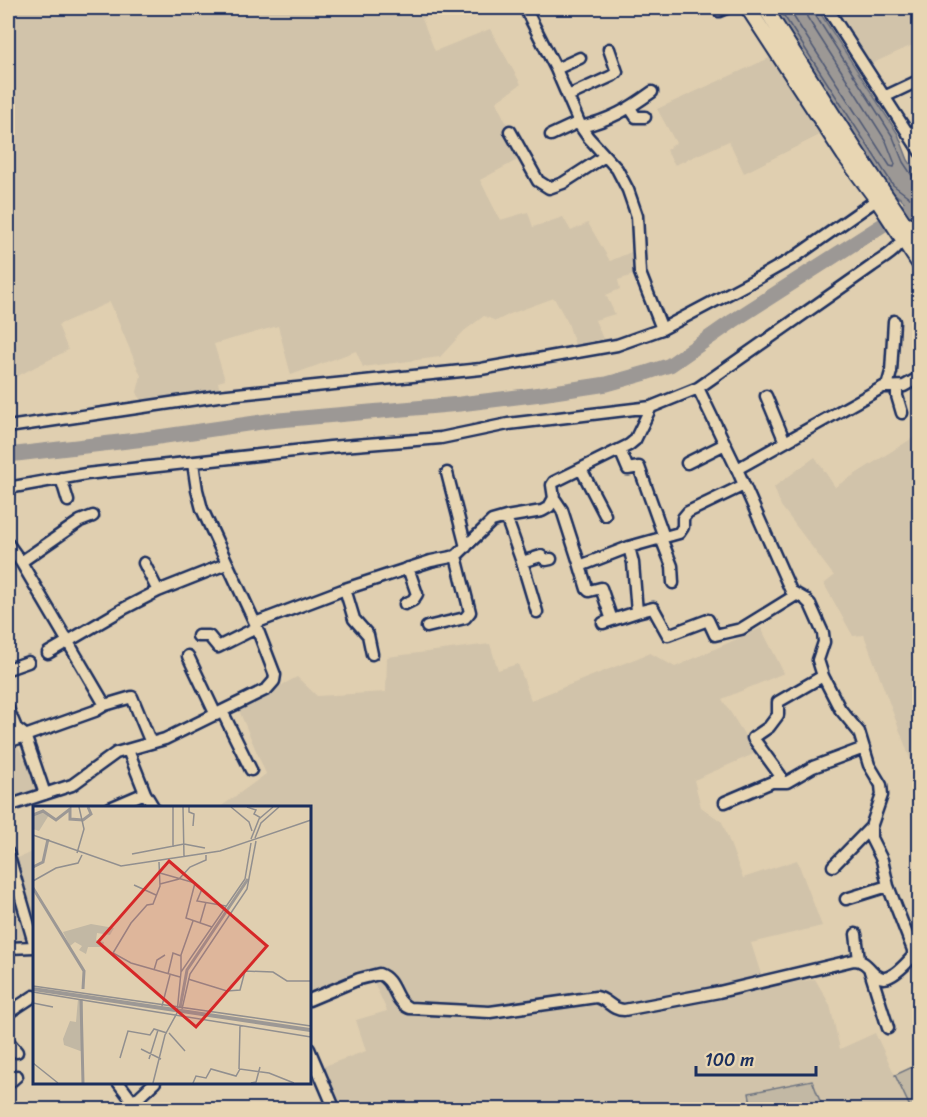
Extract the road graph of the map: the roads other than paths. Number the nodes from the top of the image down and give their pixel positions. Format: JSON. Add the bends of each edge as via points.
{"nodes":[{"id":1,"x":525,"y":8,"type":"edge"},
{"id":2,"x":748,"y":8,"type":"edge"},
{"id":3,"x":765,"y":8,"type":"edge"},
{"id":4,"x":829,"y":8,"type":"edge"},
{"id":5,"x":609,"y":49,"type":"dead end"},
{"id":6,"x":580,"y":58,"type":"dead end"},
{"id":7,"x":556,"y":69,"type":"junction"},
{"id":8,"x":920,"y":80,"type":"edge"},
{"id":9,"x":652,"y":92,"type":"dead end"},
{"id":10,"x":568,"y":96,"type":"junction"},
{"id":11,"x":884,"y":97,"type":"junction"},
{"id":12,"x":630,"y":108,"type":"junction"},
{"id":13,"x":645,"y":117,"type":"dead end"},
{"id":14,"x":580,"y":124,"type":"junction"},
{"id":15,"x":920,"y":129,"type":"edge"},
{"id":16,"x":510,"y":130,"type":"dead end"},
{"id":17,"x":908,"y":134,"type":"junction"},
{"id":18,"x":551,"y":135,"type":"dead end"},
{"id":19,"x":849,"y":152,"type":"junction"},
{"id":20,"x":920,"y":152,"type":"edge"},
{"id":21,"x":605,"y":156,"type":"junction"},
{"id":22,"x":883,"y":198,"type":"junction"},
{"id":23,"x":908,"y":229,"type":"edge"},
{"id":24,"x":920,"y":247,"type":"edge"},
{"id":25,"x":920,"y":265,"type":"edge"},
{"id":26,"x":894,"y":321,"type":"dead end"},
{"id":27,"x":662,"y":329,"type":"junction"},
{"id":28,"x":920,"y":377,"type":"edge"},
{"id":29,"x":892,"y":387,"type":"junction"},
{"id":30,"x":698,"y":388,"type":"junction"},
{"id":31,"x":766,"y":396,"type":"dead end"},
{"id":32,"x":651,"y":407,"type":"junction"},
{"id":33,"x":902,"y":412,"type":"dead end"},
{"id":34,"x":8,"y":427,"type":"edge"},
{"id":35,"x":785,"y":442,"type":"junction"},
{"id":36,"x":725,"y":444,"type":"junction"},
{"id":37,"x":620,"y":450,"type":"junction"},
{"id":38,"x":193,"y":463,"type":"junction"},
{"id":39,"x":687,"y":463,"type":"dead end"},
{"id":40,"x":581,"y":469,"type":"junction"},
{"id":41,"x":737,"y":469,"type":"junction"},
{"id":42,"x":447,"y":473,"type":"dead end"},
{"id":43,"x":61,"y":478,"type":"junction"},
{"id":44,"x":744,"y":485,"type":"junction"},
{"id":45,"x":8,"y":488,"type":"edge"},
{"id":46,"x":554,"y":498,"type":"junction"},
{"id":47,"x":68,"y":501,"type":"dead end"},
{"id":48,"x":605,"y":515,"type":"dead end"},
{"id":49,"x":93,"y":516,"type":"dead end"},
{"id":50,"x":506,"y":517,"type":"junction"},
{"id":51,"x":663,"y":537,"type":"junction"},
{"id":52,"x":8,"y":544,"type":"edge"},
{"id":53,"x":466,"y":547,"type":"junction"},
{"id":54,"x":628,"y":548,"type":"junction"},
{"id":55,"x":456,"y":556,"type":"junction"},
{"id":56,"x":15,"y":559,"type":"edge"},
{"id":57,"x":552,"y":559,"type":"dead end"},
{"id":58,"x":522,"y":562,"type":"junction"},
{"id":59,"x":144,"y":563,"type":"dead end"},
{"id":60,"x":226,"y":564,"type":"junction"},
{"id":61,"x":580,"y":566,"type":"junction"},
{"id":62,"x":408,"y":568,"type":"junction"},
{"id":63,"x":673,"y":583,"type":"dead end"},
{"id":64,"x":345,"y":589,"type":"junction"},
{"id":65,"x":158,"y":591,"type":"junction"},
{"id":66,"x":796,"y":595,"type":"junction"},
{"id":67,"x":405,"y":604,"type":"dead end"},
{"id":68,"x":537,"y":612,"type":"dead end"},
{"id":69,"x":638,"y":612,"type":"junction"},
{"id":70,"x":256,"y":626,"type":"junction"},
{"id":71,"x":427,"y":627,"type":"dead end"},
{"id":72,"x":198,"y":636,"type":"dead end"},
{"id":73,"x":68,"y":640,"type":"junction"},
{"id":74,"x":48,"y":653,"type":"dead end"},
{"id":75,"x":372,"y":654,"type":"dead end"},
{"id":76,"x":188,"y":656,"type":"dead end"},
{"id":77,"x":28,"y":662,"type":"dead end"},
{"id":78,"x":8,"y":669,"type":"edge"},
{"id":79,"x":823,"y":676,"type":"junction"},
{"id":80,"x":105,"y":705,"type":"junction"},
{"id":81,"x":8,"y":710,"type":"edge"},
{"id":82,"x":219,"y":713,"type":"junction"},
{"id":83,"x":25,"y":735,"type":"junction"},
{"id":84,"x":8,"y":742,"type":"edge"},
{"id":85,"x":151,"y":743,"type":"junction"},
{"id":86,"x":864,"y":748,"type":"junction"},
{"id":87,"x":128,"y":750,"type":"junction"},
{"id":88,"x":250,"y":770,"type":"dead end"},
{"id":89,"x":776,"y":782,"type":"junction"},
{"id":90,"x":145,"y":793,"type":"junction"},
{"id":91,"x":45,"y":794,"type":"junction"},
{"id":92,"x":725,"y":802,"type":"dead end"},
{"id":93,"x":8,"y":806,"type":"edge"},
{"id":94,"x":115,"y":806,"type":"edge"},
{"id":95,"x":153,"y":806,"type":"edge"},
{"id":96,"x":871,"y":827,"type":"junction"},
{"id":97,"x":8,"y":853,"type":"edge"},
{"id":98,"x":833,"y":866,"type":"dead end"},
{"id":99,"x":888,"y":886,"type":"junction"},
{"id":100,"x":846,"y":899,"type":"dead end"},
{"id":101,"x":856,"y":934,"type":"dead end"},
{"id":102,"x":33,"y":941,"type":"edge"},
{"id":103,"x":33,"y":945,"type":"edge"},
{"id":104,"x":8,"y":949,"type":"edge"},
{"id":105,"x":916,"y":954,"type":"edge"},
{"id":106,"x":859,"y":960,"type":"junction"},
{"id":107,"x":869,"y":970,"type":"junction"},
{"id":108,"x":33,"y":997,"type":"edge"},
{"id":109,"x":310,"y":1000,"type":"edge"},
{"id":110,"x":8,"y":1013,"type":"edge"},
{"id":111,"x":888,"y":1028,"type":"dead end"},
{"id":112,"x":8,"y":1041,"type":"edge"},
{"id":113,"x":310,"y":1051,"type":"edge"},
{"id":114,"x":17,"y":1052,"type":"dead end"},
{"id":115,"x":17,"y":1076,"type":"dead end"},
{"id":116,"x":8,"y":1084,"type":"edge"},
{"id":117,"x":118,"y":1084,"type":"edge"},
{"id":118,"x":153,"y":1084,"type":"edge"},
{"id":119,"x":129,"y":1106,"type":"edge"},
{"id":120,"x":335,"y":1110,"type":"edge"}],
"edges":[{"from":1,"to":7,"type":"street"},
{"from":2,"to":19,"type":"main road"},
{"from":3,"to":19,"type":"main road"},
{"from":4,"to":11,"type":"street"},
{"from":5,"to":10,"type":"street","via":[[617,72]]},
{"from":6,"to":7,"type":"street"},
{"from":7,"to":10,"type":"street"},
{"from":8,"to":11,"type":"street"},
{"from":9,"to":12,"type":"street"},
{"from":10,"to":14,"type":"street"},
{"from":11,"to":17,"type":"street"},
{"from":12,"to":13,"type":"street","via":[[636,117]]},
{"from":12,"to":14,"type":"street","via":[[606,121]]},
{"from":14,"to":18,"type":"street"},
{"from":14,"to":21,"type":"street"},
{"from":15,"to":17,"type":"street"},
{"from":16,"to":21,"type":"street","via":[[538,181],[549,188]]},
{"from":17,"to":20,"type":"street"},
{"from":19,"to":22,"type":"main road"},
{"from":21,"to":27,"type":"street","via":[[617,169],[633,201],[640,273]]},
{"from":22,"to":23,"type":"main road"},
{"from":22,"to":27,"type":"street","via":[[795,257]]},
{"from":23,"to":24,"type":"main road"},
{"from":23,"to":25,"type":"main road"},
{"from":23,"to":30,"type":"street","via":[[895,250]]},
{"from":26,"to":29,"type":"street"},
{"from":27,"to":34,"type":"street","via":[[617,345],[528,362],[218,396]]},
{"from":28,"to":29,"type":"street"},
{"from":29,"to":33,"type":"street"},
{"from":29,"to":35,"type":"street"},
{"from":30,"to":32,"type":"street"},
{"from":30,"to":36,"type":"street"},
{"from":31,"to":35,"type":"street","via":[[774,431]]},
{"from":32,"to":37,"type":"street","via":[[635,440]]},
{"from":32,"to":38,"type":"street","via":[[508,424],[441,438]]},
{"from":35,"to":41,"type":"street"},
{"from":36,"to":39,"type":"street"},
{"from":36,"to":41,"type":"street"},
{"from":37,"to":40,"type":"street"},
{"from":37,"to":51,"type":"street","via":[[628,469],[639,467]]},
{"from":38,"to":43,"type":"street"},
{"from":38,"to":60,"type":"street","via":[[202,509]]},
{"from":40,"to":46,"type":"street","via":[[552,485]]},
{"from":40,"to":48,"type":"street"},
{"from":41,"to":44,"type":"street"},
{"from":42,"to":53,"type":"street"},
{"from":43,"to":45,"type":"street"},
{"from":43,"to":47,"type":"street"},
{"from":44,"to":51,"type":"street","via":[[688,512],[682,530]]},
{"from":44,"to":66,"type":"street"},
{"from":46,"to":50,"type":"street","via":[[542,511]]},
{"from":46,"to":61,"type":"street","via":[[562,510]]},
{"from":49,"to":56,"type":"street"},
{"from":50,"to":53,"type":"street","via":[[487,525]]},
{"from":50,"to":58,"type":"street"},
{"from":51,"to":54,"type":"street"},
{"from":51,"to":63,"type":"street"},
{"from":52,"to":56,"type":"street"},
{"from":53,"to":55,"type":"street"},
{"from":54,"to":61,"type":"street"},
{"from":54,"to":69,"type":"street"},
{"from":55,"to":62,"type":"street"},
{"from":55,"to":71,"type":"street","via":[[470,612],[465,618]]},
{"from":56,"to":73,"type":"street"},
{"from":57,"to":58,"type":"street","via":[[540,556]]},
{"from":58,"to":68,"type":"street"},
{"from":59,"to":65,"type":"street"},
{"from":60,"to":65,"type":"street"},
{"from":60,"to":70,"type":"street"},
{"from":61,"to":69,"type":"street","via":[[586,589],[601,588],[608,621]]},
{"from":62,"to":64,"type":"street"},
{"from":62,"to":67,"type":"street","via":[[417,594]]},
{"from":64,"to":70,"type":"street"},
{"from":64,"to":75,"type":"street","via":[[354,619],[368,635]]},
{"from":65,"to":73,"type":"street"},
{"from":66,"to":69,"type":"street","via":[[741,629],[715,635],[708,620],[668,635],[653,608]]},
{"from":66,"to":79,"type":"street","via":[[810,604],[823,633],[818,660]]},
{"from":70,"to":72,"type":"street","via":[[218,647],[209,636]]},
{"from":70,"to":82,"type":"street","via":[[274,681],[267,689]]},
{"from":73,"to":74,"type":"street"},
{"from":73,"to":80,"type":"street"},
{"from":76,"to":82,"type":"street"},
{"from":77,"to":78,"type":"street"},
{"from":79,"to":86,"type":"street","via":[[840,709],[859,732]]},
{"from":79,"to":89,"type":"street","via":[[778,702],[778,715],[753,738],[780,775]]},
{"from":80,"to":83,"type":"street"},
{"from":80,"to":85,"type":"street","via":[[132,697]]},
{"from":81,"to":83,"type":"street","via":[[16,728]]},
{"from":82,"to":85,"type":"street"},
{"from":82,"to":88,"type":"street"},
{"from":83,"to":84,"type":"street"},
{"from":83,"to":91,"type":"street"},
{"from":85,"to":87,"type":"street"},
{"from":86,"to":89,"type":"street","via":[[813,767],[787,783]]},
{"from":86,"to":96,"type":"street","via":[[868,765],[882,790]]},
{"from":87,"to":90,"type":"street"},
{"from":87,"to":91,"type":"street","via":[[110,756],[72,785]]},
{"from":89,"to":92,"type":"street"},
{"from":90,"to":94,"type":"street"},
{"from":90,"to":95,"type":"street"},
{"from":91,"to":93,"type":"street"},
{"from":96,"to":98,"type":"street"},
{"from":96,"to":99,"type":"street","via":[[871,838],[882,860]]},
{"from":97,"to":102,"type":"street"},
{"from":99,"to":100,"type":"street"},
{"from":99,"to":105,"type":"street"},
{"from":101,"to":106,"type":"street"},
{"from":103,"to":104,"type":"street"},
{"from":105,"to":107,"type":"street","via":[[885,978]]},
{"from":106,"to":107,"type":"street"},
{"from":106,"to":109,"type":"street","via":[[624,1010],[614,1009],[596,997],[490,1012],[409,1008],[398,1000],[390,981],[379,974]]},
{"from":107,"to":111,"type":"street"},
{"from":108,"to":110,"type":"street"},
{"from":112,"to":114,"type":"street"},
{"from":113,"to":120,"type":"street"},
{"from":115,"to":116,"type":"street"},
{"from":117,"to":119,"type":"street"},
{"from":118,"to":119,"type":"street"}]}
